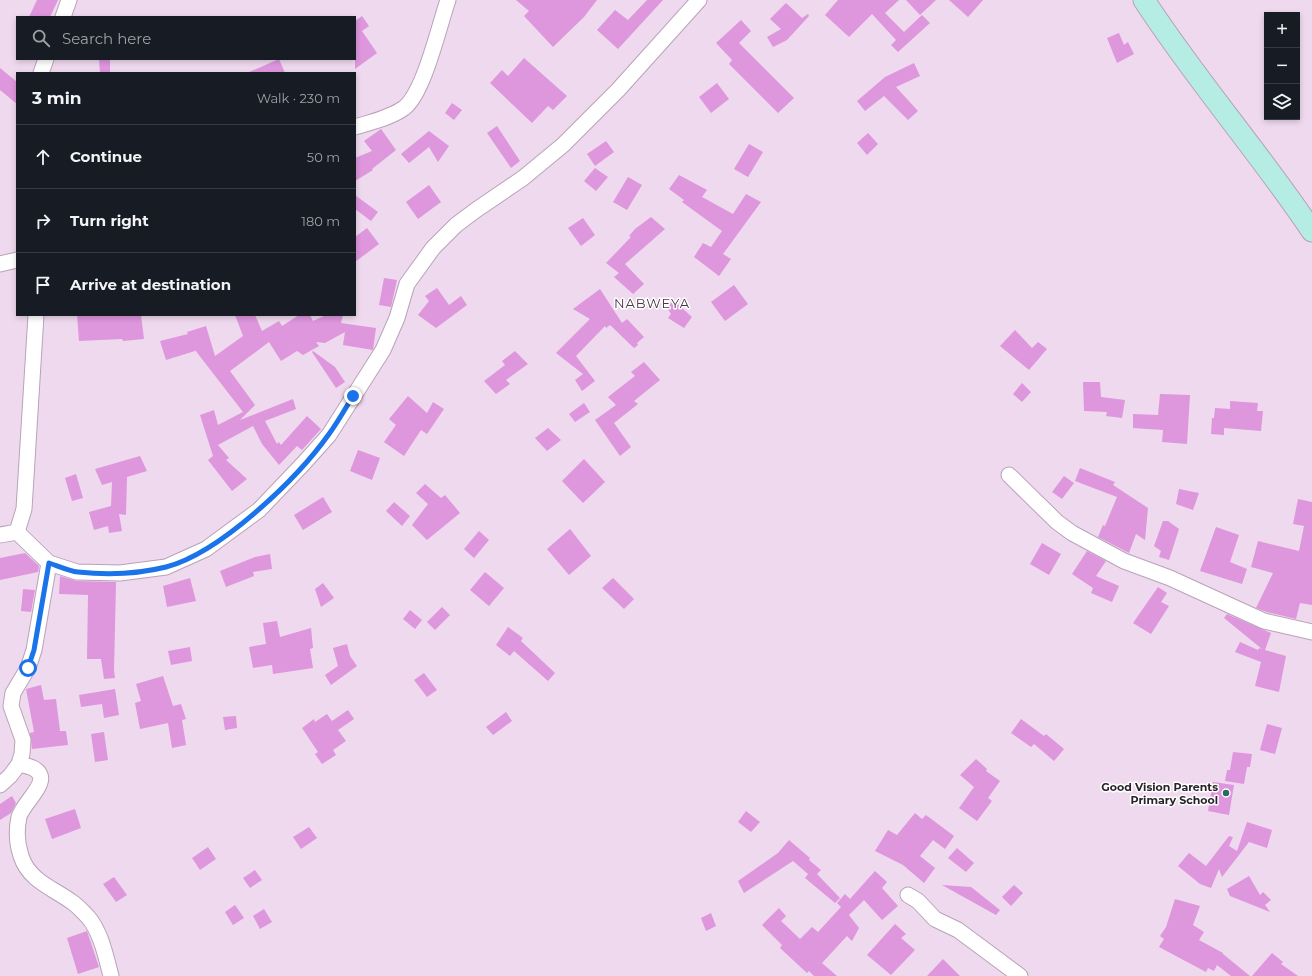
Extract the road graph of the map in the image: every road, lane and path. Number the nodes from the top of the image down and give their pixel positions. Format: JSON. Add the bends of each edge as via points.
{"nodes":[{"id":1,"x":69,"y":0,"type":"edge"},
{"id":2,"x":448,"y":0,"type":"edge"},
{"id":3,"x":699,"y":0,"type":"edge"},
{"id":4,"x":1144,"y":0,"type":"edge"},
{"id":5,"x":62,"y":16,"type":"edge"},
{"id":6,"x":46,"y":60,"type":"edge"},
{"id":7,"x":41,"y":72,"type":"edge"},
{"id":8,"x":356,"y":127,"type":"edge"},
{"id":9,"x":1312,"y":231,"type":"edge"},
{"id":10,"x":16,"y":260,"type":"edge"},
{"id":11,"x":0,"y":264,"type":"edge"},
{"id":12,"x":36,"y":316,"type":"edge"},
{"id":13,"x":1009,"y":475,"type":"dead end"},
{"id":14,"x":17,"y":532,"type":"junction"},
{"id":15,"x":0,"y":535,"type":"edge"},
{"id":16,"x":49,"y":563,"type":"junction"},
{"id":17,"x":1312,"y":632,"type":"edge"},
{"id":18,"x":19,"y":764,"type":"junction"},
{"id":19,"x":0,"y":786,"type":"edge"},
{"id":20,"x":908,"y":895,"type":"dead end"},
{"id":21,"x":112,"y":976,"type":"edge"},
{"id":22,"x":1020,"y":976,"type":"edge"}],
"edges":[{"from":1,"to":5,"type":"street"},
{"from":2,"to":8,"type":"street","via":[[423,78],[411,101],[389,115]]},
{"from":3,"to":16,"type":"street","via":[[618,90],[563,145],[523,178],[466,217],[433,248],[407,284],[397,318],[383,350],[328,435],[259,510],[206,549],[166,567],[120,574],[77,572]]},
{"from":4,"to":9,"type":"street"},
{"from":6,"to":7,"type":"street"},
{"from":10,"to":11,"type":"street"},
{"from":12,"to":14,"type":"street","via":[[24,509]]},
{"from":13,"to":17,"type":"street","via":[[1057,522],[1124,562],[1170,578],[1264,620]]},
{"from":14,"to":15,"type":"street"},
{"from":14,"to":16,"type":"street"},
{"from":16,"to":18,"type":"street","via":[[34,650],[28,668],[13,693],[11,706],[23,740]]},
{"from":18,"to":19,"type":"street"},
{"from":18,"to":21,"type":"street","via":[[35,769],[40,775],[40,783],[19,816],[17,840],[28,872],[44,886],[73,902],[89,918],[100,939]]},
{"from":20,"to":22,"type":"street","via":[[936,919],[958,930]]}]}
